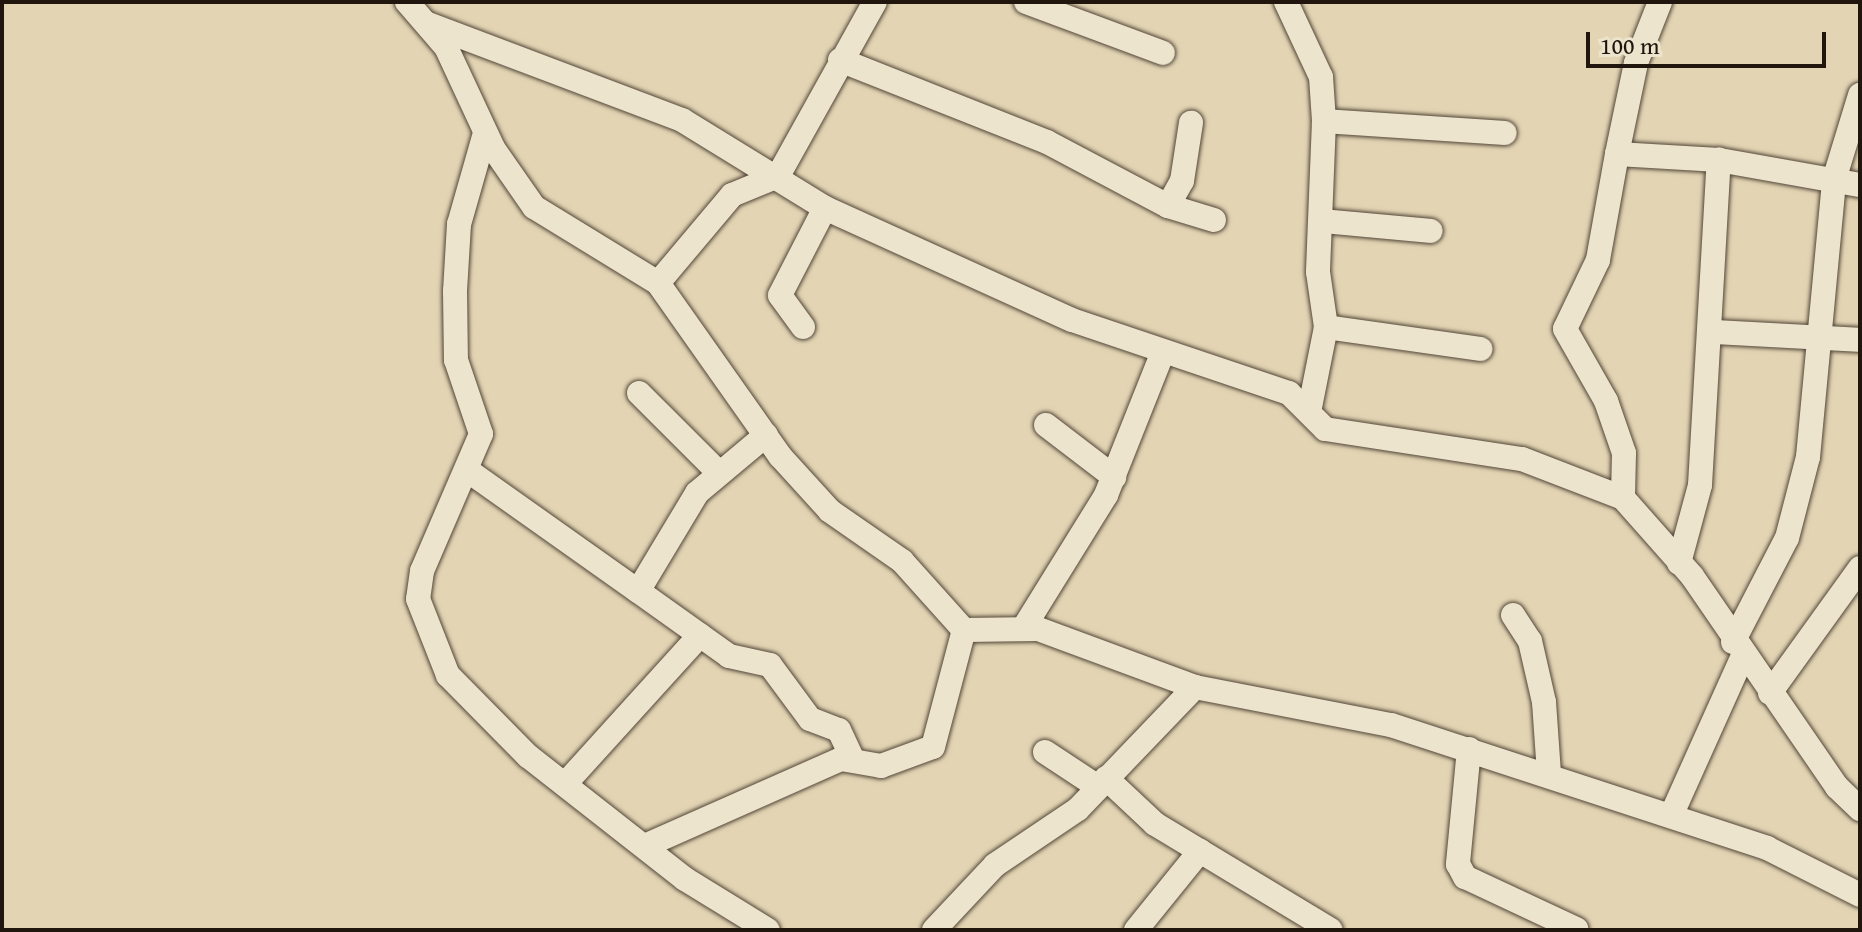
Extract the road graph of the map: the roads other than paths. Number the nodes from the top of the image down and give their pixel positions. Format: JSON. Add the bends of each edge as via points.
{"nodes":[{"id":1,"x":407,"y":2,"type":"edge"},
{"id":2,"x":875,"y":2,"type":"edge"},
{"id":3,"x":1026,"y":2,"type":"edge"},
{"id":4,"x":1286,"y":2,"type":"edge"},
{"id":5,"x":1660,"y":2,"type":"edge"},
{"id":6,"x":428,"y":24,"type":"junction"},
{"id":7,"x":1163,"y":53,"type":"dead end"},
{"id":8,"x":840,"y":60,"type":"junction"},
{"id":9,"x":1860,"y":95,"type":"edge"},
{"id":10,"x":1324,"y":121,"type":"junction"},
{"id":11,"x":1191,"y":123,"type":"dead end"},
{"id":12,"x":485,"y":133,"type":"junction"},
{"id":13,"x":1505,"y":133,"type":"dead end"},
{"id":14,"x":1617,"y":154,"type":"junction"},
{"id":15,"x":1719,"y":160,"type":"junction"},
{"id":16,"x":778,"y":176,"type":"junction"},
{"id":17,"x":1834,"y":180,"type":"junction"},
{"id":18,"x":1860,"y":185,"type":"edge"},
{"id":19,"x":1168,"y":206,"type":"junction"},
{"id":20,"x":825,"y":208,"type":"junction"},
{"id":21,"x":1214,"y":220,"type":"dead end"},
{"id":22,"x":1322,"y":221,"type":"junction"},
{"id":23,"x":1431,"y":231,"type":"dead end"},
{"id":24,"x":658,"y":283,"type":"junction"},
{"id":25,"x":803,"y":327,"type":"dead end"},
{"id":26,"x":1326,"y":327,"type":"junction"},
{"id":27,"x":1713,"y":332,"type":"junction"},
{"id":28,"x":1824,"y":339,"type":"junction"},
{"id":29,"x":1860,"y":340,"type":"edge"},
{"id":30,"x":1480,"y":349,"type":"dead end"},
{"id":31,"x":1162,"y":354,"type":"junction"},
{"id":32,"x":639,"y":393,"type":"dead end"},
{"id":33,"x":1309,"y":412,"type":"junction"},
{"id":34,"x":1046,"y":425,"type":"dead end"},
{"id":35,"x":766,"y":435,"type":"junction"},
{"id":36,"x":467,"y":470,"type":"junction"},
{"id":37,"x":716,"y":470,"type":"junction"},
{"id":38,"x":1114,"y":477,"type":"junction"},
{"id":39,"x":1623,"y":498,"type":"junction"},
{"id":40,"x":1679,"y":563,"type":"junction"},
{"id":41,"x":1860,"y":568,"type":"edge"},
{"id":42,"x":638,"y":591,"type":"junction"},
{"id":43,"x":1513,"y":615,"type":"dead end"},
{"id":44,"x":1023,"y":629,"type":"junction"},
{"id":45,"x":964,"y":630,"type":"junction"},
{"id":46,"x":700,"y":635,"type":"junction"},
{"id":47,"x":1738,"y":649,"type":"junction"},
{"id":48,"x":1195,"y":687,"type":"junction"},
{"id":49,"x":1770,"y":693,"type":"junction"},
{"id":50,"x":1469,"y":749,"type":"junction"},
{"id":51,"x":1045,"y":752,"type":"dead end"},
{"id":52,"x":851,"y":756,"type":"junction"},
{"id":53,"x":1549,"y":774,"type":"junction"},
{"id":54,"x":1102,"y":783,"type":"junction"},
{"id":55,"x":565,"y":784,"type":"junction"},
{"id":56,"x":1860,"y":809,"type":"edge"},
{"id":57,"x":1671,"y":816,"type":"junction"},
{"id":58,"x":647,"y":845,"type":"junction"},
{"id":59,"x":1200,"y":851,"type":"junction"},
{"id":60,"x":1860,"y":895,"type":"edge"},
{"id":61,"x":1576,"y":929,"type":"edge"},
{"id":62,"x":768,"y":930,"type":"edge"},
{"id":63,"x":934,"y":930,"type":"edge"},
{"id":64,"x":1136,"y":930,"type":"edge"},
{"id":65,"x":1331,"y":930,"type":"edge"}],
"edges":[{"from":1,"to":6,"type":"street"},
{"from":2,"to":8,"type":"street"},
{"from":3,"to":7,"type":"street"},
{"from":4,"to":10,"type":"street","via":[[1321,77]]},
{"from":5,"to":14,"type":"street","via":[[1636,63]]},
{"from":6,"to":12,"type":"street"},
{"from":6,"to":16,"type":"street","via":[[682,120]]},
{"from":8,"to":16,"type":"street"},
{"from":8,"to":19,"type":"street","via":[[1047,142]]},
{"from":9,"to":17,"type":"street"},
{"from":10,"to":13,"type":"street"},
{"from":10,"to":22,"type":"street"},
{"from":11,"to":19,"type":"street","via":[[1182,181]]},
{"from":12,"to":24,"type":"street","via":[[551,222]]},
{"from":12,"to":36,"type":"street","via":[[459,224],[455,291],[456,360],[481,434]]},
{"from":14,"to":15,"type":"street"},
{"from":14,"to":39,"type":"street","via":[[1598,260],[1565,329],[1606,401],[1624,453]]},
{"from":15,"to":17,"type":"street"},
{"from":15,"to":27,"type":"street"},
{"from":16,"to":20,"type":"street"},
{"from":16,"to":24,"type":"street","via":[[732,195]]},
{"from":17,"to":18,"type":"street"},
{"from":17,"to":28,"type":"street"},
{"from":19,"to":21,"type":"street"},
{"from":20,"to":25,"type":"street","via":[[780,295]]},
{"from":20,"to":31,"type":"street"},
{"from":22,"to":23,"type":"street"},
{"from":22,"to":26,"type":"street","via":[[1318,272]]},
{"from":24,"to":35,"type":"street"},
{"from":26,"to":30,"type":"street"},
{"from":26,"to":33,"type":"street"},
{"from":27,"to":28,"type":"street"},
{"from":27,"to":40,"type":"street","via":[[1700,485]]},
{"from":28,"to":29,"type":"street"},
{"from":28,"to":47,"type":"street","via":[[1808,457],[1787,538]]},
{"from":31,"to":33,"type":"street","via":[[1289,393]]},
{"from":31,"to":38,"type":"street"},
{"from":32,"to":37,"type":"street"},
{"from":33,"to":39,"type":"street","via":[[1325,429],[1522,459]]},
{"from":34,"to":38,"type":"street"},
{"from":35,"to":37,"type":"street"},
{"from":35,"to":45,"type":"street","via":[[830,511],[902,561]]},
{"from":36,"to":42,"type":"street"},
{"from":36,"to":55,"type":"street","via":[[422,571],[418,599],[448,675]]},
{"from":37,"to":42,"type":"street","via":[[673,525]]},
{"from":38,"to":44,"type":"street"},
{"from":39,"to":40,"type":"street"},
{"from":40,"to":47,"type":"street"},
{"from":41,"to":49,"type":"street"},
{"from":42,"to":46,"type":"street"},
{"from":43,"to":53,"type":"street","via":[[1530,641],[1541,687]]},
{"from":44,"to":45,"type":"street"},
{"from":44,"to":48,"type":"street","via":[[1066,637]]},
{"from":45,"to":52,"type":"street","via":[[933,747],[881,766]]},
{"from":46,"to":52,"type":"street","via":[[729,656],[770,665],[810,719],[839,730]]},
{"from":46,"to":55,"type":"street"},
{"from":47,"to":49,"type":"street"},
{"from":47,"to":57,"type":"street"},
{"from":48,"to":50,"type":"street","via":[[1391,725]]},
{"from":48,"to":54,"type":"street"},
{"from":49,"to":56,"type":"street"},
{"from":50,"to":53,"type":"street"},
{"from":50,"to":61,"type":"street","via":[[1458,864],[1465,877]]},
{"from":51,"to":54,"type":"street"},
{"from":52,"to":58,"type":"street"},
{"from":53,"to":57,"type":"street"},
{"from":54,"to":59,"type":"street"},
{"from":54,"to":63,"type":"street","via":[[1049,832],[995,865]]},
{"from":55,"to":58,"type":"street"},
{"from":57,"to":60,"type":"street","via":[[1803,861]]},
{"from":58,"to":62,"type":"street","via":[[685,879]]},
{"from":59,"to":64,"type":"street"},
{"from":59,"to":65,"type":"street"}]}
